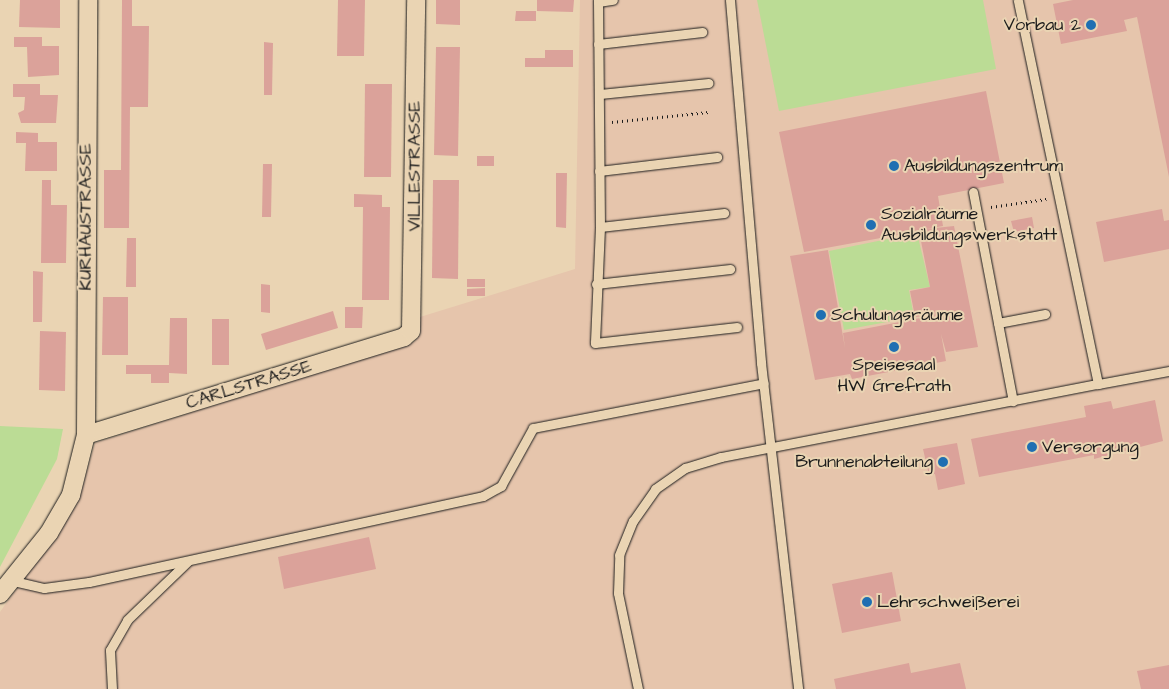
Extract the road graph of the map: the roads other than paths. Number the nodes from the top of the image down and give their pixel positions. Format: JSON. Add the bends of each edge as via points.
{"nodes":[{"id":1,"x":88,"y":0,"type":"edge"},
{"id":2,"x":416,"y":0,"type":"edge"},
{"id":3,"x":613,"y":0,"type":"edge"},
{"id":4,"x":730,"y":0,"type":"edge"},
{"id":5,"x":1018,"y":0,"type":"edge"},
{"id":6,"x":598,"y":1,"type":"edge"},
{"id":7,"x":702,"y":32,"type":"dead end"},
{"id":8,"x":598,"y":44,"type":"junction"},
{"id":9,"x":708,"y":83,"type":"dead end"},
{"id":10,"x":600,"y":94,"type":"junction"},
{"id":11,"x":717,"y":157,"type":"dead end"},
{"id":12,"x":599,"y":171,"type":"junction"},
{"id":13,"x":973,"y":192,"type":"dead end"},
{"id":14,"x":724,"y":213,"type":"dead end"},
{"id":15,"x":600,"y":227,"type":"junction"},
{"id":16,"x":730,"y":269,"type":"dead end"},
{"id":17,"x":596,"y":284,"type":"junction"},
{"id":18,"x":1045,"y":314,"type":"dead end"},
{"id":19,"x":998,"y":323,"type":"junction"},
{"id":20,"x":737,"y":327,"type":"dead end"},
{"id":21,"x":411,"y":331,"type":"joint"},
{"id":22,"x":1169,"y":371,"type":"edge"},
{"id":23,"x":764,"y":383,"type":"junction"},
{"id":24,"x":1098,"y":384,"type":"junction"},
{"id":25,"x":1012,"y":401,"type":"junction"},
{"id":26,"x":86,"y":435,"type":"junction"},
{"id":27,"x":773,"y":447,"type":"junction"},
{"id":28,"x":188,"y":561,"type":"junction"},
{"id":29,"x":4,"y":587,"type":"edge"},
{"id":30,"x":112,"y":689,"type":"edge"},
{"id":31,"x":638,"y":689,"type":"edge"},
{"id":32,"x":798,"y":689,"type":"edge"}],
"edges":[{"from":1,"to":26,"type":"street","name":"KURHAUSTRASSE"},
{"from":2,"to":21,"type":"street","name":"VILLESTRASSE"},
{"from":3,"to":6,"type":"lane"},
{"from":4,"to":23,"type":"lane"},
{"from":5,"to":24,"type":"lane"},
{"from":6,"to":8,"type":"lane"},
{"from":7,"to":8,"type":"lane"},
{"from":8,"to":10,"type":"lane"},
{"from":9,"to":10,"type":"lane"},
{"from":10,"to":12,"type":"lane"},
{"from":11,"to":12,"type":"lane"},
{"from":12,"to":15,"type":"lane"},
{"from":13,"to":19,"type":"lane"},
{"from":14,"to":15,"type":"lane"},
{"from":15,"to":17,"type":"lane"},
{"from":16,"to":17,"type":"lane"},
{"from":17,"to":20,"type":"lane","via":[[594,342]]},
{"from":18,"to":19,"type":"lane"},
{"from":19,"to":25,"type":"lane"},
{"from":21,"to":26,"type":"street","name":"CARLSTRASSE"},
{"from":22,"to":24,"type":"lane"},
{"from":23,"to":27,"type":"lane"},
{"from":23,"to":28,"type":"lane","via":[[533,428],[501,486],[484,496]]},
{"from":24,"to":25,"type":"lane"},
{"from":25,"to":27,"type":"lane"},
{"from":26,"to":29,"type":"street","name":"KURHAUSTRASSE","via":[[71,495],[49,533]]},
{"from":27,"to":31,"type":"lane","via":[[685,468],[655,489],[633,520],[619,554],[618,593]]},
{"from":27,"to":32,"type":"lane"},
{"from":28,"to":29,"type":"lane","via":[[44,588]]},
{"from":28,"to":30,"type":"lane","via":[[127,620],[110,650]]}]}
